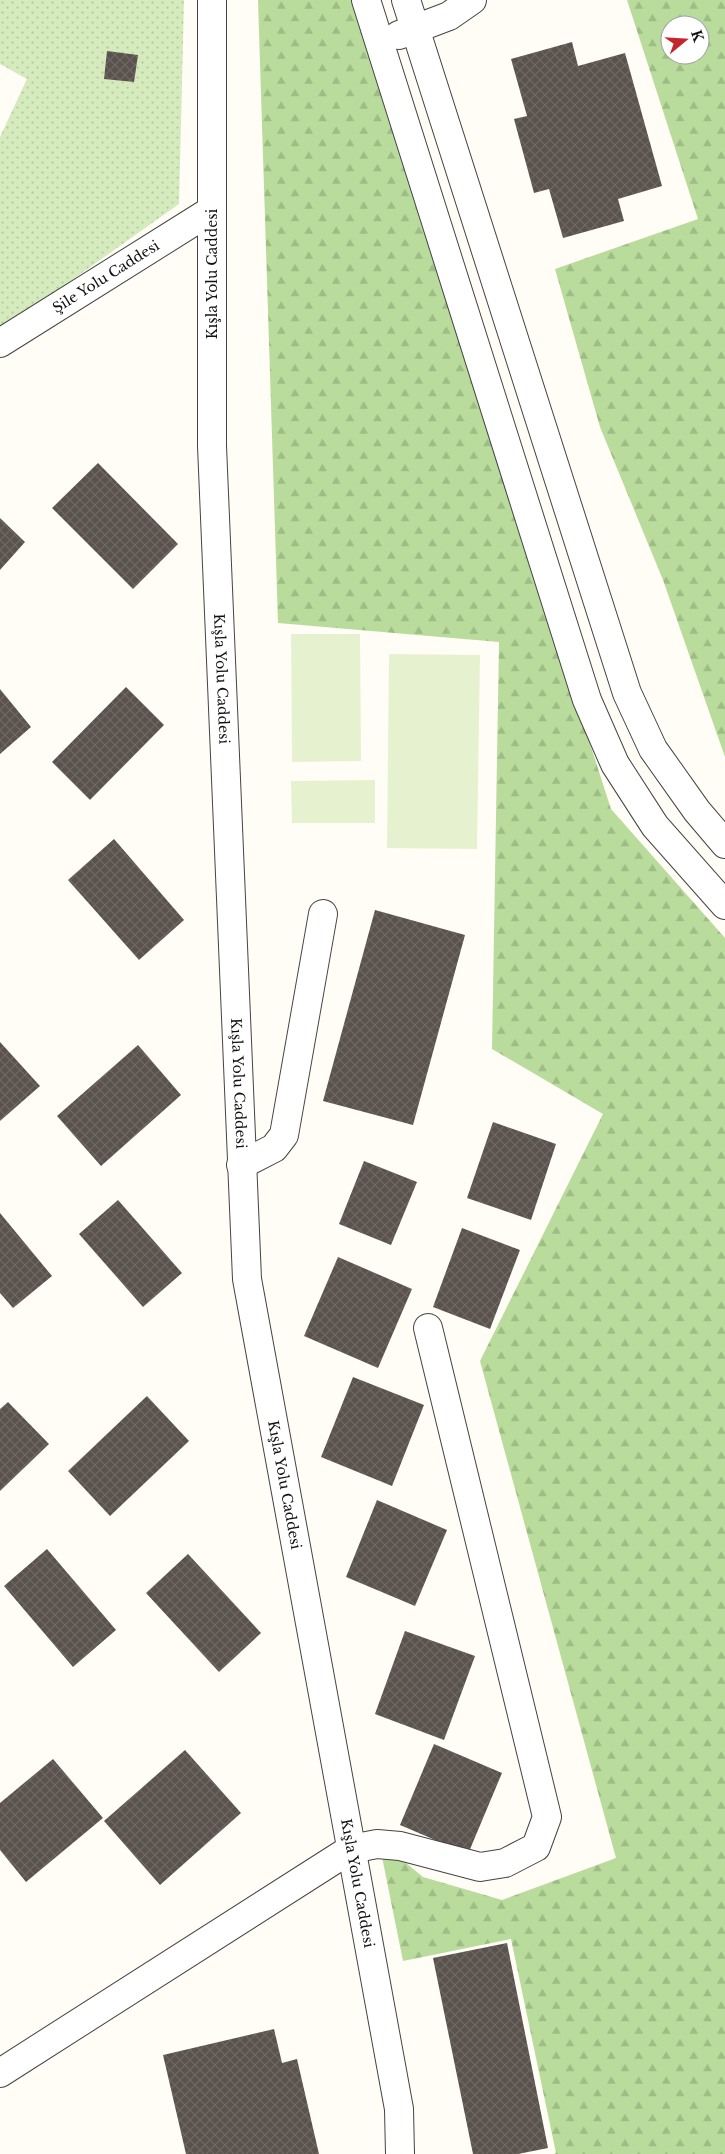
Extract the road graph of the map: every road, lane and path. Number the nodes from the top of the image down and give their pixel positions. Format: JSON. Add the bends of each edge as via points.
{"nodes":[{"id":1,"x":212,"y":0,"type":"edge"},
{"id":2,"x":366,"y":0,"type":"edge"},
{"id":3,"x":406,"y":0,"type":"edge"},
{"id":4,"x":472,"y":0,"type":"edge"},
{"id":5,"x":416,"y":30,"type":"junction"},
{"id":6,"x":379,"y":42,"type":"junction"},
{"id":7,"x":212,"y":210,"type":"junction"},
{"id":8,"x":502,"y":302,"type":"junction"},
{"id":9,"x":465,"y":314,"type":"junction"},
{"id":10,"x":0,"y":343,"type":"edge"},
{"id":11,"x":592,"y":585,"type":"junction"},
{"id":12,"x":555,"y":597,"type":"junction"},
{"id":13,"x":637,"y":714,"type":"junction"},
{"id":14,"x":602,"y":733,"type":"junction"},
{"id":15,"x":725,"y":844,"type":"edge"},
{"id":16,"x":725,"y":905,"type":"edge"},
{"id":17,"x":322,"y":914,"type":"dead end"},
{"id":18,"x":241,"y":1165,"type":"junction"},
{"id":19,"x":428,"y":1328,"type":"dead end"},
{"id":20,"x":351,"y":1849,"type":"junction"},
{"id":21,"x":0,"y":2072,"type":"edge"},
{"id":22,"x":400,"y":2154,"type":"edge"}],
"edges":[{"from":1,"to":7,"type":"street","name":"Kışla Yolu Caddesi"},
{"from":2,"to":6,"type":"street"},
{"from":3,"to":5,"type":"street"},
{"from":4,"to":5,"type":"street","via":[[449,16]]},
{"from":5,"to":6,"type":"street"},
{"from":5,"to":8,"type":"street"},
{"from":6,"to":9,"type":"street"},
{"from":7,"to":10,"type":"street","name":"Şile Yolu Caddesi"},
{"from":7,"to":18,"type":"street","name":"Kışla Yolu Caddesi","via":[[212,446]]},
{"from":8,"to":9,"type":"street"},
{"from":8,"to":11,"type":"street"},
{"from":9,"to":12,"type":"street"},
{"from":11,"to":12,"type":"street"},
{"from":11,"to":13,"type":"street","via":[[627,693]]},
{"from":12,"to":14,"type":"street","via":[[587,700]]},
{"from":13,"to":14,"type":"street"},
{"from":13,"to":15,"type":"street","via":[[653,749]]},
{"from":14,"to":16,"type":"street","via":[[615,764],[655,826]]},
{"from":17,"to":18,"type":"street","via":[[284,1135],[274,1148]]},
{"from":18,"to":20,"type":"street","name":"Kışla Yolu Caddesi","via":[[246,1279]]},
{"from":19,"to":20,"type":"street","via":[[547,1817],[536,1847],[505,1864],[480,1867],[400,1846],[377,1844]]},
{"from":20,"to":21,"type":"street"},
{"from":20,"to":22,"type":"street","name":"Kışla Yolu Caddesi","via":[[399,2108]]}]}
